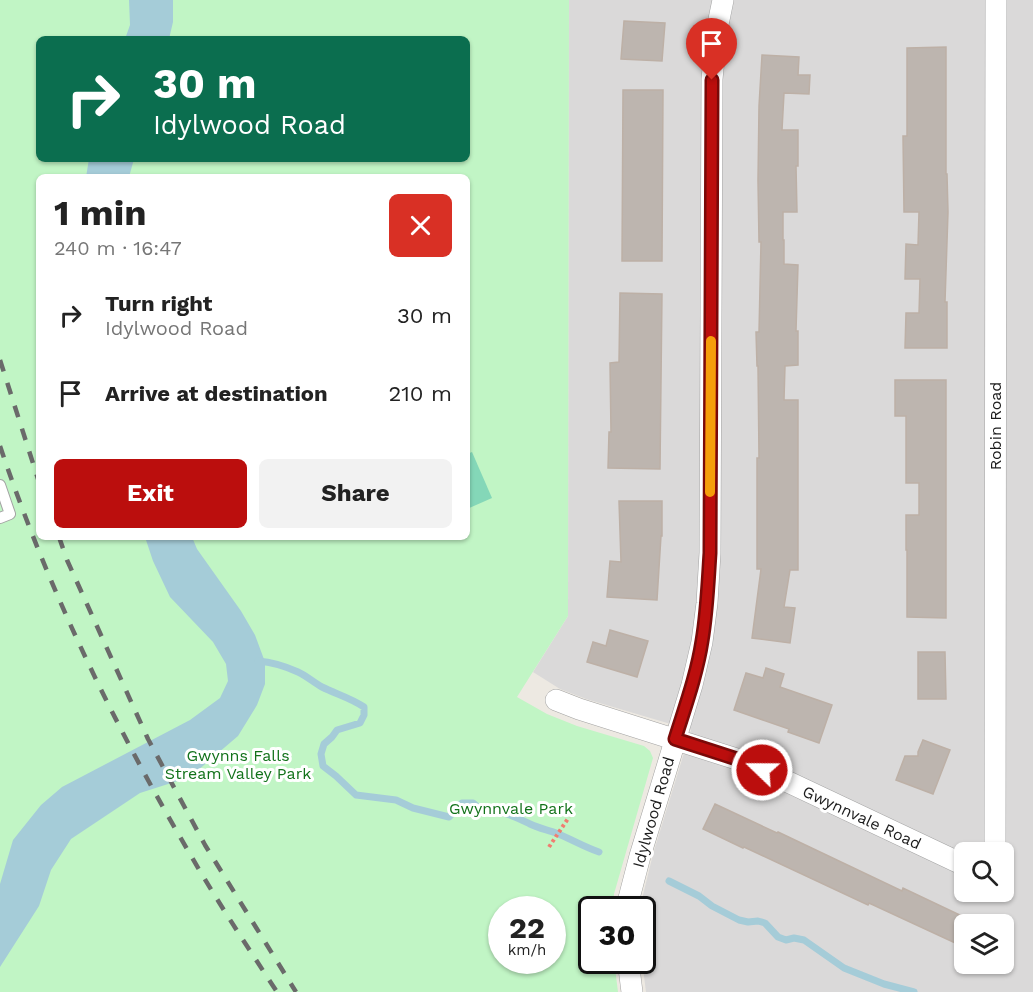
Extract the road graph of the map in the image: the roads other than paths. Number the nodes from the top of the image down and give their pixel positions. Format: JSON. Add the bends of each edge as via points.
{"nodes":[{"id":1,"x":723,"y":0,"type":"edge"},
{"id":2,"x":996,"y":0,"type":"edge"},
{"id":3,"x":0,"y":485,"type":"edge"},
{"id":4,"x":0,"y":518,"type":"edge"},
{"id":5,"x":556,"y":699,"type":"dead end"},
{"id":6,"x":675,"y":739,"type":"junction"},
{"id":7,"x":995,"y":842,"type":"edge"},
{"id":8,"x":954,"y":861,"type":"edge"},
{"id":9,"x":630,"y":896,"type":"edge"},
{"id":10,"x":630,"y":974,"type":"edge"},
{"id":11,"x":632,"y":992,"type":"edge"}],
"edges":[{"from":1,"to":6,"type":"street","name":"Idylwood Road","via":[[712,80],[707,603],[692,685]]},
{"from":2,"to":7,"type":"street","name":"Robin Road"},
{"from":3,"to":4,"type":"lane","via":[[10,514]]},
{"from":5,"to":6,"type":"street","name":"Gwynnvale Road"},
{"from":6,"to":8,"type":"street","name":"Gwynnvale Road","via":[[746,762]]},
{"from":6,"to":9,"type":"street","name":"Idylwood Road"},
{"from":10,"to":11,"type":"street"}]}
